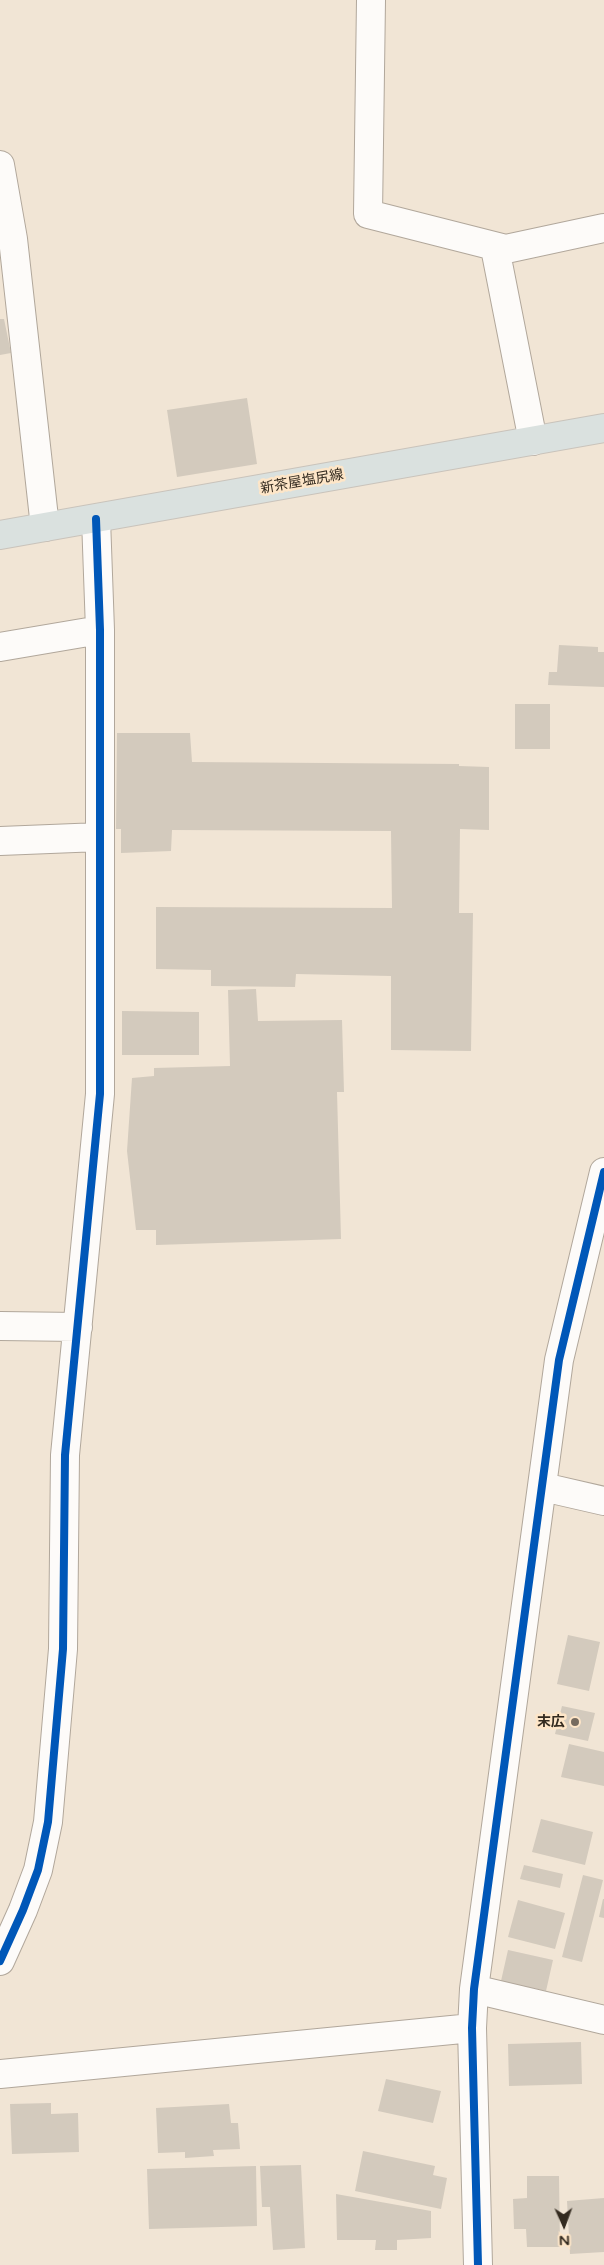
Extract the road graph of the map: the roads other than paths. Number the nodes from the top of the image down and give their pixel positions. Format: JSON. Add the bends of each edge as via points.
{"nodes":[{"id":1,"x":371,"y":0,"type":"edge"},
{"id":2,"x":0,"y":165,"type":"edge"},
{"id":3,"x":604,"y":228,"type":"edge"},
{"id":4,"x":6,"y":240,"type":"edge"},
{"id":5,"x":495,"y":248,"type":"junction"},
{"id":6,"x":604,"y":428,"type":"edge"},
{"id":7,"x":533,"y":441,"type":"junction"},
{"id":8,"x":96,"y":519,"type":"junction"},
{"id":9,"x":45,"y":527,"type":"junction"},
{"id":10,"x":0,"y":535,"type":"edge"},
{"id":11,"x":100,"y":630,"type":"junction"},
{"id":12,"x":0,"y":647,"type":"edge"},
{"id":13,"x":100,"y":837,"type":"junction"},
{"id":14,"x":0,"y":841,"type":"edge"},
{"id":15,"x":604,"y":1172,"type":"edge"},
{"id":16,"x":0,"y":1326,"type":"edge"},
{"id":17,"x":78,"y":1327,"type":"junction"},
{"id":18,"x":543,"y":1487,"type":"junction"},
{"id":19,"x":604,"y":1501,"type":"edge"},
{"id":20,"x":0,"y":1961,"type":"edge"},
{"id":21,"x":474,"y":1989,"type":"junction"},
{"id":22,"x":604,"y":2020,"type":"edge"},
{"id":23,"x":472,"y":2028,"type":"junction"},
{"id":24,"x":0,"y":2074,"type":"edge"},
{"id":25,"x":478,"y":2265,"type":"edge"}],
"edges":[{"from":1,"to":5,"type":"street","via":[[368,214]]},
{"from":2,"to":4,"type":"street"},
{"from":3,"to":5,"type":"street","via":[[506,249]]},
{"from":4,"to":9,"type":"street"},
{"from":5,"to":7,"type":"street"},
{"from":6,"to":7,"type":"main road","name":"新茶屋塩尻線"},
{"from":7,"to":8,"type":"main road","name":"新茶屋塩尻線"},
{"from":8,"to":9,"type":"main road","name":"新茶屋塩尻線"},
{"from":8,"to":11,"type":"street"},
{"from":9,"to":10,"type":"main road","name":"新茶屋塩尻線"},
{"from":11,"to":12,"type":"street"},
{"from":11,"to":13,"type":"street"},
{"from":13,"to":14,"type":"street"},
{"from":13,"to":17,"type":"street","via":[[100,1094]]},
{"from":15,"to":18,"type":"street","via":[[560,1360]]},
{"from":16,"to":17,"type":"street"},
{"from":17,"to":20,"type":"street","via":[[64,1455],[63,1649],[48,1822],[38,1870]]},
{"from":18,"to":19,"type":"street"},
{"from":18,"to":21,"type":"street"},
{"from":21,"to":22,"type":"street"},
{"from":21,"to":23,"type":"street"},
{"from":23,"to":24,"type":"street"},
{"from":23,"to":25,"type":"street"}]}
